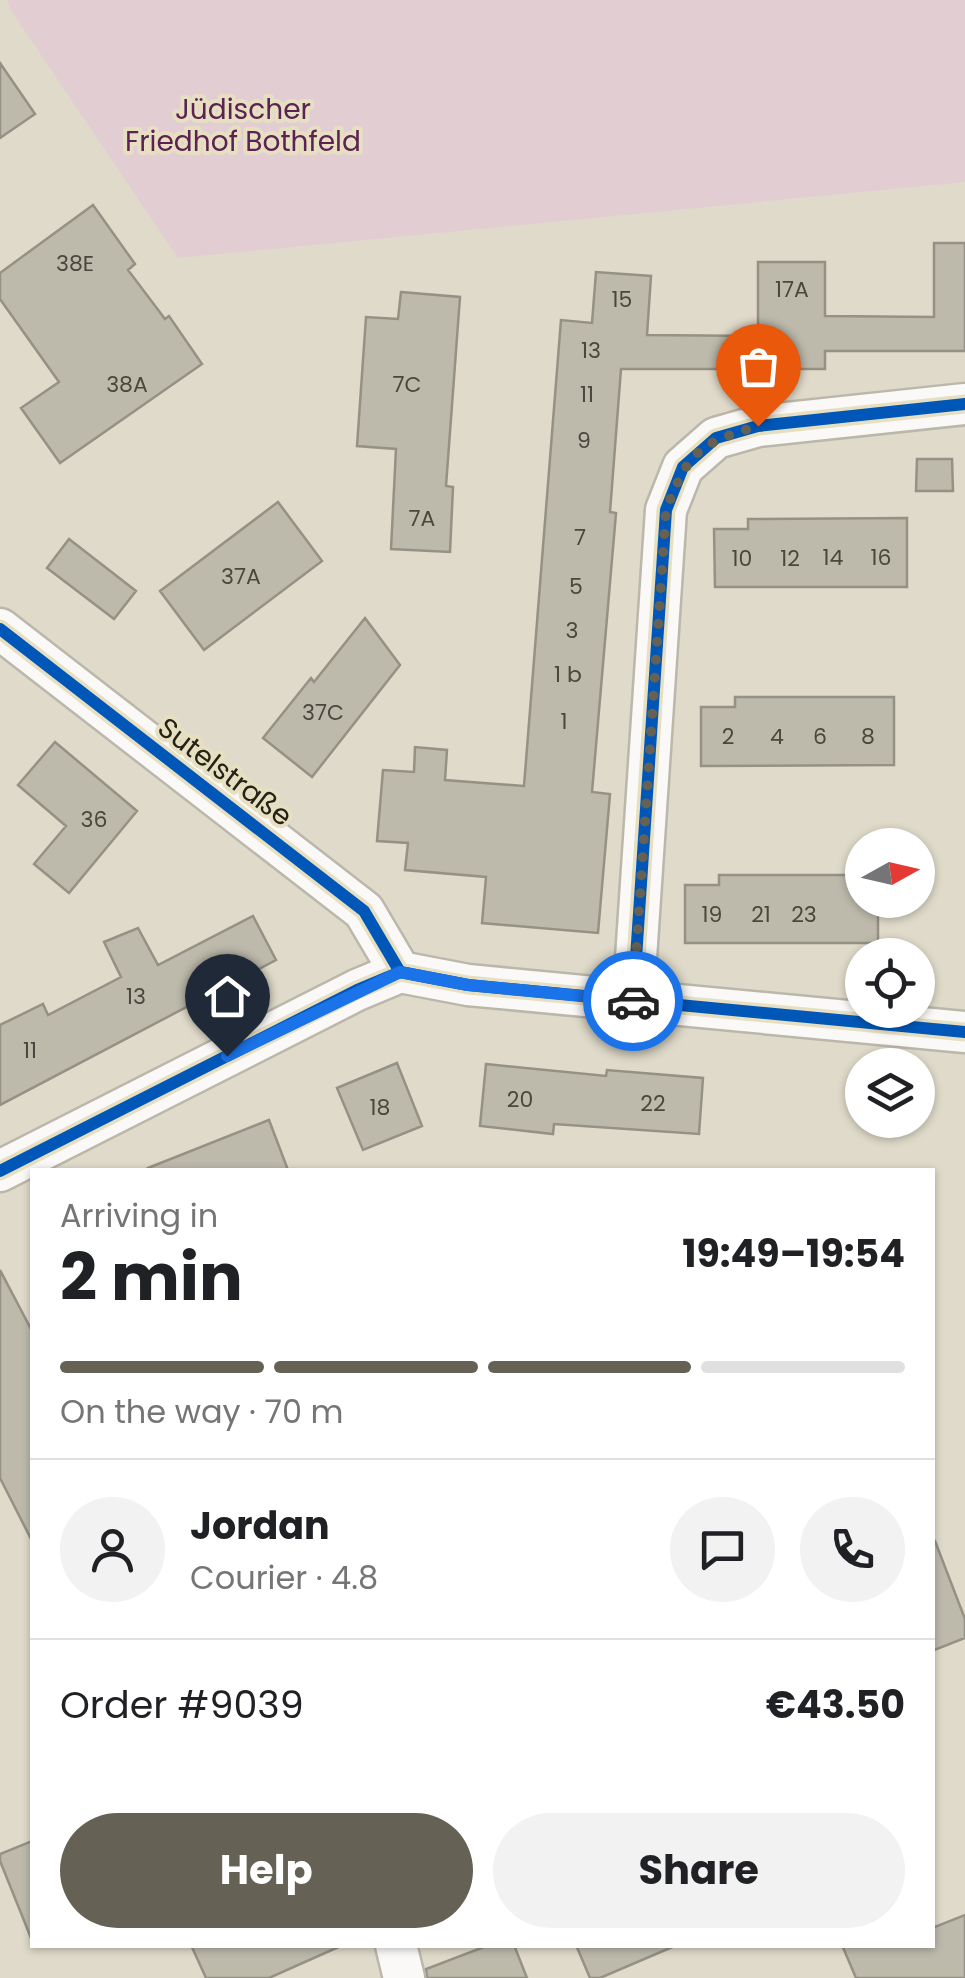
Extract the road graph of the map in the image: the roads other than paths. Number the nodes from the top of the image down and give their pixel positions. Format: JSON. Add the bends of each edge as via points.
{"nodes":[{"id":1,"x":965,"y":404,"type":"edge"},
{"id":2,"x":0,"y":629,"type":"edge"},
{"id":3,"x":400,"y":972,"type":"junction"},
{"id":4,"x":633,"y":1002,"type":"junction"},
{"id":5,"x":965,"y":1032,"type":"edge"},
{"id":6,"x":0,"y":1171,"type":"edge"},
{"id":7,"x":397,"y":1948,"type":"edge"},
{"id":8,"x":404,"y":1978,"type":"edge"}],
"edges":[{"from":1,"to":4,"type":"street","via":[[758,426],[716,438],[683,467],[666,510]]},
{"from":2,"to":3,"type":"street","name":"Sutelstraße","via":[[364,910]]},
{"from":3,"to":4,"type":"street"},
{"from":3,"to":6,"type":"street"},
{"from":4,"to":5,"type":"street"},
{"from":7,"to":8,"type":"street"}]}
